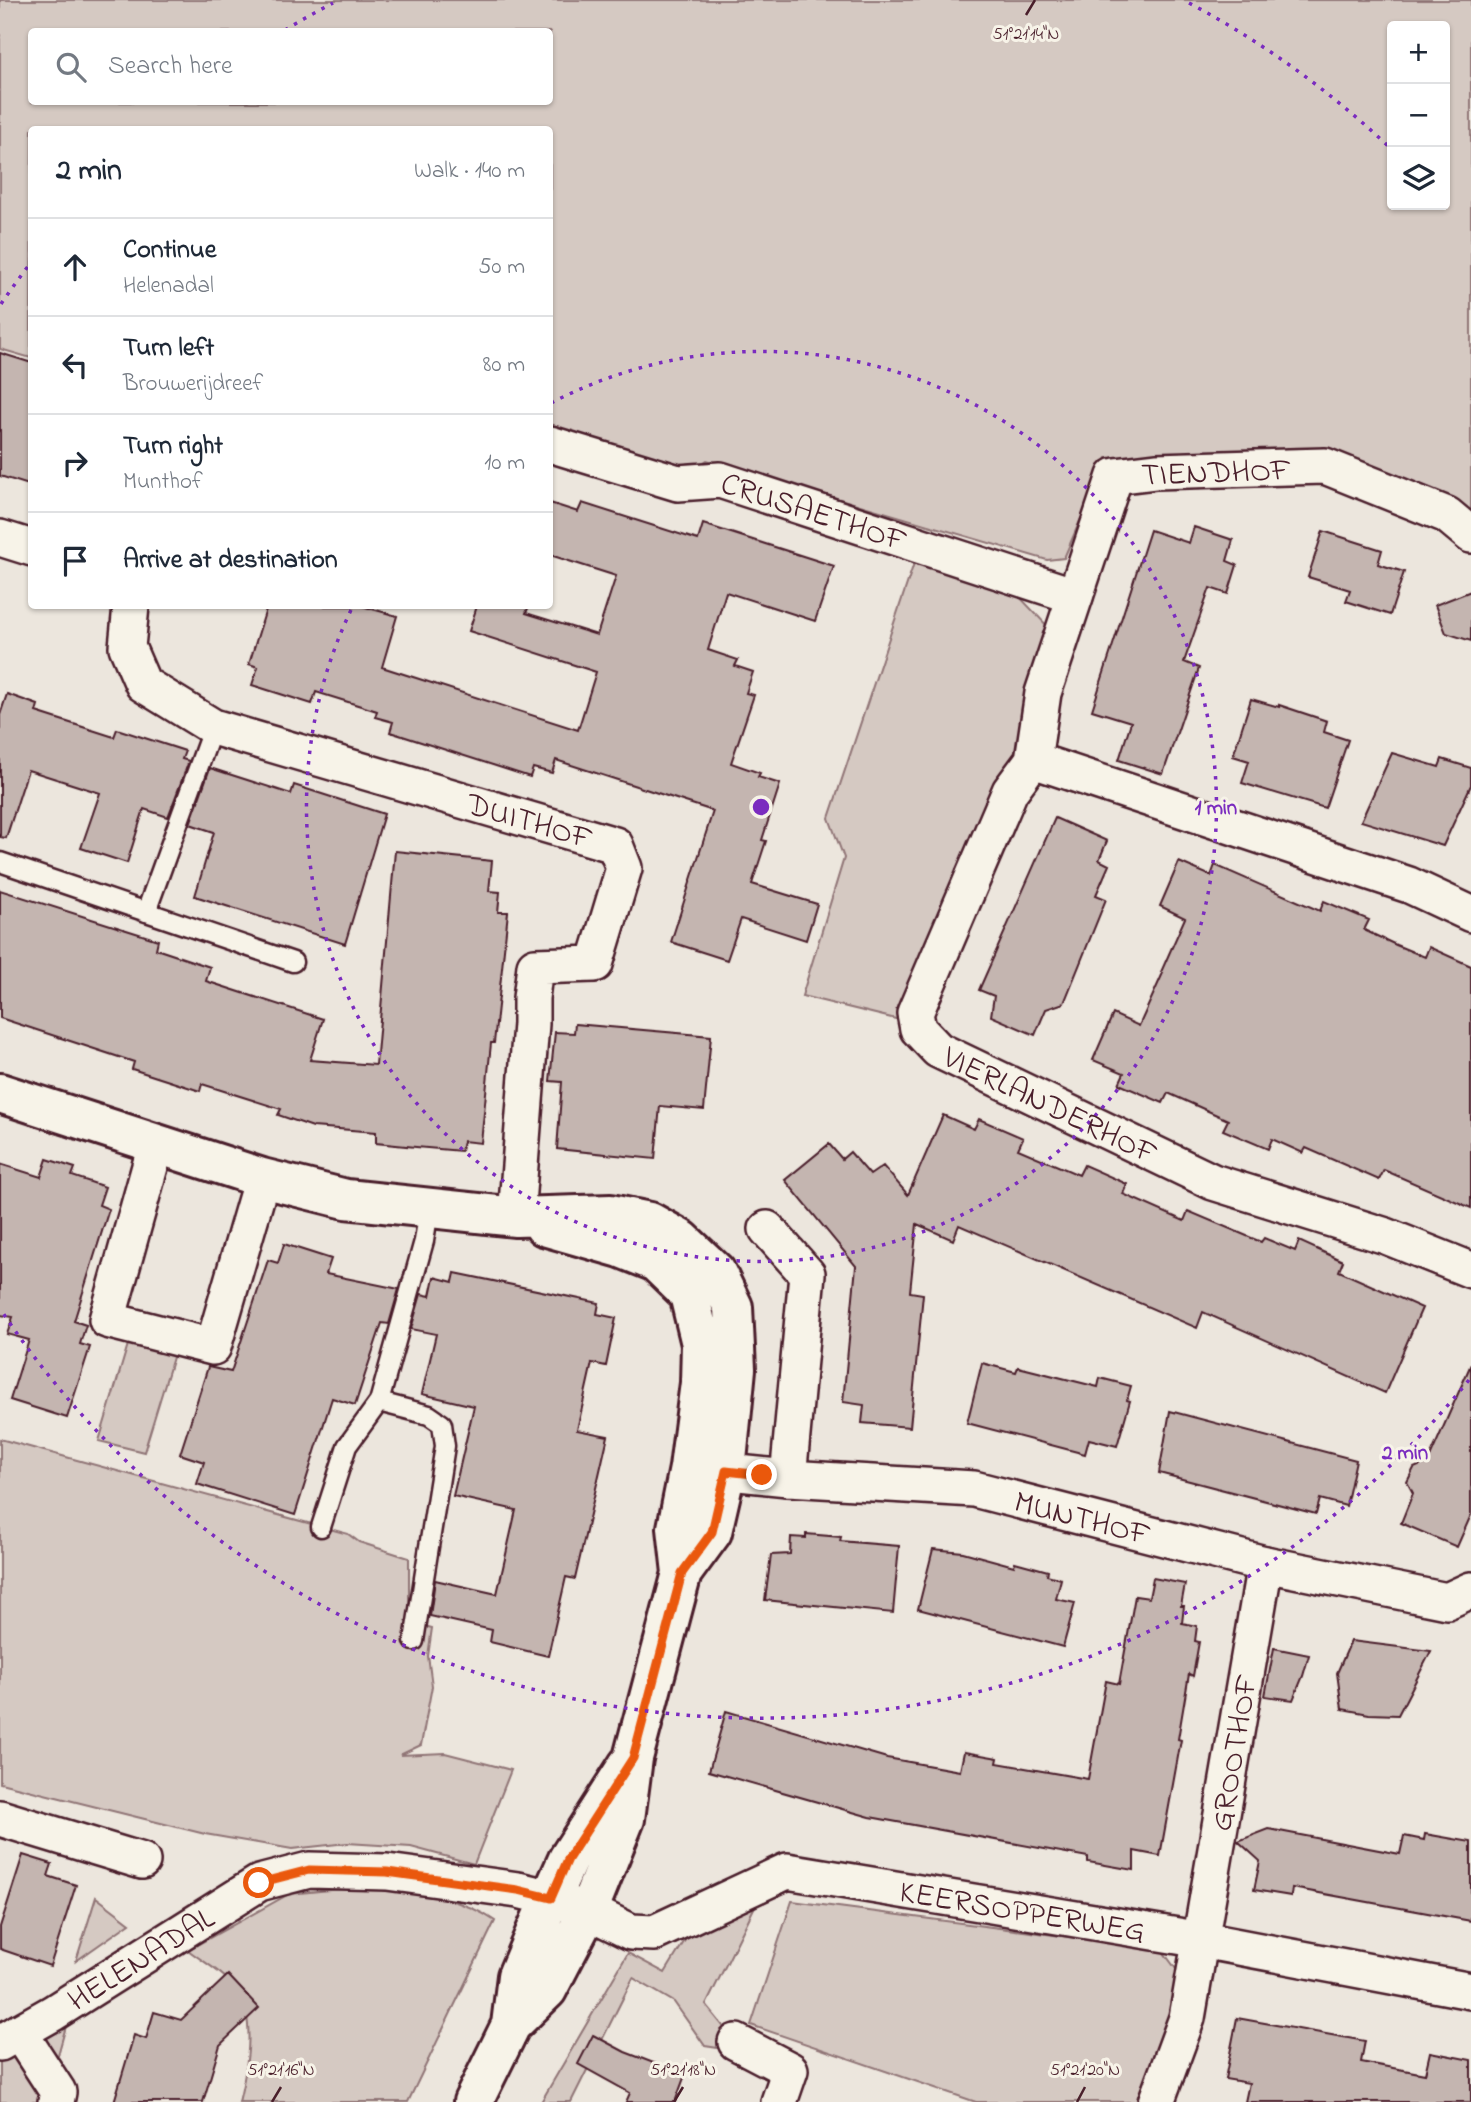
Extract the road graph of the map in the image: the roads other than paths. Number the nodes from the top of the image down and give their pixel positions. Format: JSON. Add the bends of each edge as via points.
{"nodes":[{"id":1,"x":553,"y":445,"type":"edge"},
{"id":2,"x":1471,"y":535,"type":"edge"},
{"id":3,"x":0,"y":538,"type":"edge"},
{"id":4,"x":28,"y":547,"type":"edge"},
{"id":5,"x":1075,"y":596,"type":"junction"},
{"id":6,"x":131,"y":609,"type":"edge"},
{"id":7,"x":213,"y":727,"type":"junction"},
{"id":8,"x":1033,"y":760,"type":"junction"},
{"id":9,"x":0,"y":862,"type":"edge"},
{"id":10,"x":146,"y":912,"type":"junction"},
{"id":11,"x":1471,"y":914,"type":"edge"},
{"id":12,"x":293,"y":962,"type":"dead end"},
{"id":13,"x":0,"y":1093,"type":"edge"},
{"id":14,"x":156,"y":1145,"type":"junction"},
{"id":15,"x":262,"y":1178,"type":"junction"},
{"id":16,"x":429,"y":1209,"type":"junction"},
{"id":17,"x":516,"y":1217,"type":"junction"},
{"id":18,"x":767,"y":1229,"type":"dead end"},
{"id":19,"x":1471,"y":1270,"type":"edge"},
{"id":20,"x":379,"y":1402,"type":"junction"},
{"id":21,"x":689,"y":1468,"type":"junction"},
{"id":22,"x":726,"y":1471,"type":"junction"},
{"id":23,"x":788,"y":1478,"type":"junction"},
{"id":24,"x":321,"y":1527,"type":"dead end"},
{"id":25,"x":1265,"y":1564,"type":"junction"},
{"id":26,"x":682,"y":1573,"type":"junction"},
{"id":27,"x":1471,"y":1590,"type":"edge"},
{"id":28,"x":414,"y":1641,"type":"dead end"},
{"id":29,"x":633,"y":1758,"type":"junction"},
{"id":30,"x":0,"y":1818,"type":"edge"},
{"id":31,"x":142,"y":1861,"type":"dead end"},
{"id":32,"x":551,"y":1898,"type":"junction"},
{"id":33,"x":588,"y":1911,"type":"junction"},
{"id":34,"x":1202,"y":1940,"type":"junction"},
{"id":35,"x":1471,"y":1991,"type":"edge"},
{"id":36,"x":511,"y":2025,"type":"junction"},
{"id":37,"x":9,"y":2038,"type":"edge"},
{"id":38,"x":736,"y":2042,"type":"dead end"},
{"id":39,"x":56,"y":2102,"type":"edge"},
{"id":40,"x":472,"y":2102,"type":"edge"},
{"id":41,"x":779,"y":2102,"type":"edge"},
{"id":42,"x":1156,"y":2102,"type":"edge"}],
"edges":[{"from":1,"to":5,"type":"street","name":"CRUSAETHOF","via":[[678,483],[720,480]]},
{"from":2,"to":5,"type":"street","name":"TIENDHOF","via":[[1447,515],[1325,466],[1115,475]]},
{"from":3,"to":4,"type":"street"},
{"from":5,"to":8,"type":"street","name":"TIENDHOF","via":[[1043,693]]},
{"from":6,"to":7,"type":"street","via":[[127,647],[143,684]]},
{"from":7,"to":10,"type":"lane"},
{"from":7,"to":17,"type":"street","name":"DUITHOF","via":[[615,845],[624,868],[595,964],[535,966]]},
{"from":8,"to":11,"type":"street","via":[[1409,885]]},
{"from":8,"to":19,"type":"street","name":"VIERLANDERHOF","via":[[1010,791],[925,988],[915,1013],[918,1028],[938,1050],[1213,1182],[1386,1237]]},
{"from":9,"to":10,"type":"lane"},
{"from":10,"to":12,"type":"lane"},
{"from":13,"to":14,"type":"street"},
{"from":14,"to":15,"type":"street"},
{"from":14,"to":15,"type":"street","via":[[107,1320],[213,1346]]},
{"from":15,"to":16,"type":"street","via":[[346,1199]]},
{"from":16,"to":17,"type":"street"},
{"from":16,"to":20,"type":"lane"},
{"from":17,"to":21,"type":"street","via":[[656,1262],[689,1294],[701,1344],[701,1383]]},
{"from":17,"to":22,"type":"street","via":[[611,1214],[650,1222],[682,1240],[716,1272],[733,1307],[736,1369]]},
{"from":18,"to":23,"type":"street","via":[[807,1274]]},
{"from":20,"to":24,"type":"lane","via":[[347,1446]]},
{"from":20,"to":28,"type":"lane","via":[[429,1415],[442,1424],[445,1446]]},
{"from":21,"to":22,"type":"street","name":"MUNTHOF"},
{"from":21,"to":26,"type":"street","via":[[677,1528]]},
{"from":22,"to":23,"type":"street","name":"MUNTHOF"},
{"from":22,"to":26,"type":"street","via":[[712,1532]]},
{"from":23,"to":25,"type":"street","name":"MUNTHOF","via":[[974,1489]]},
{"from":25,"to":27,"type":"street","name":"MUNTHOF","via":[[1447,1601]]},
{"from":25,"to":34,"type":"street","name":"GROOTHOF"},
{"from":26,"to":29,"type":"street"},
{"from":29,"to":32,"type":"street","via":[[568,1859]]},
{"from":29,"to":33,"type":"street","via":[[625,1819]]},
{"from":30,"to":31,"type":"street"},
{"from":32,"to":33,"type":"street","name":"HELENADAL"},
{"from":32,"to":36,"type":"street","via":[[517,1976]]},
{"from":32,"to":37,"type":"street","name":"HELENADAL","via":[[387,1872],[309,1870],[259,1883]]},
{"from":33,"to":34,"type":"street","name":"KEERSOPPERWEG","via":[[631,1932],[653,1933],[787,1871]]},
{"from":33,"to":36,"type":"street","via":[[547,1990]]},
{"from":34,"to":35,"type":"street","name":"KEERSOPPERWEG"},
{"from":34,"to":42,"type":"street","name":"GROOTHOF","via":[[1187,2018]]},
{"from":36,"to":40,"type":"street"},
{"from":37,"to":39,"type":"street","name":"HELENADAL","via":[[58,2092]]},
{"from":38,"to":41,"type":"street","via":[[790,2070]]}]}
